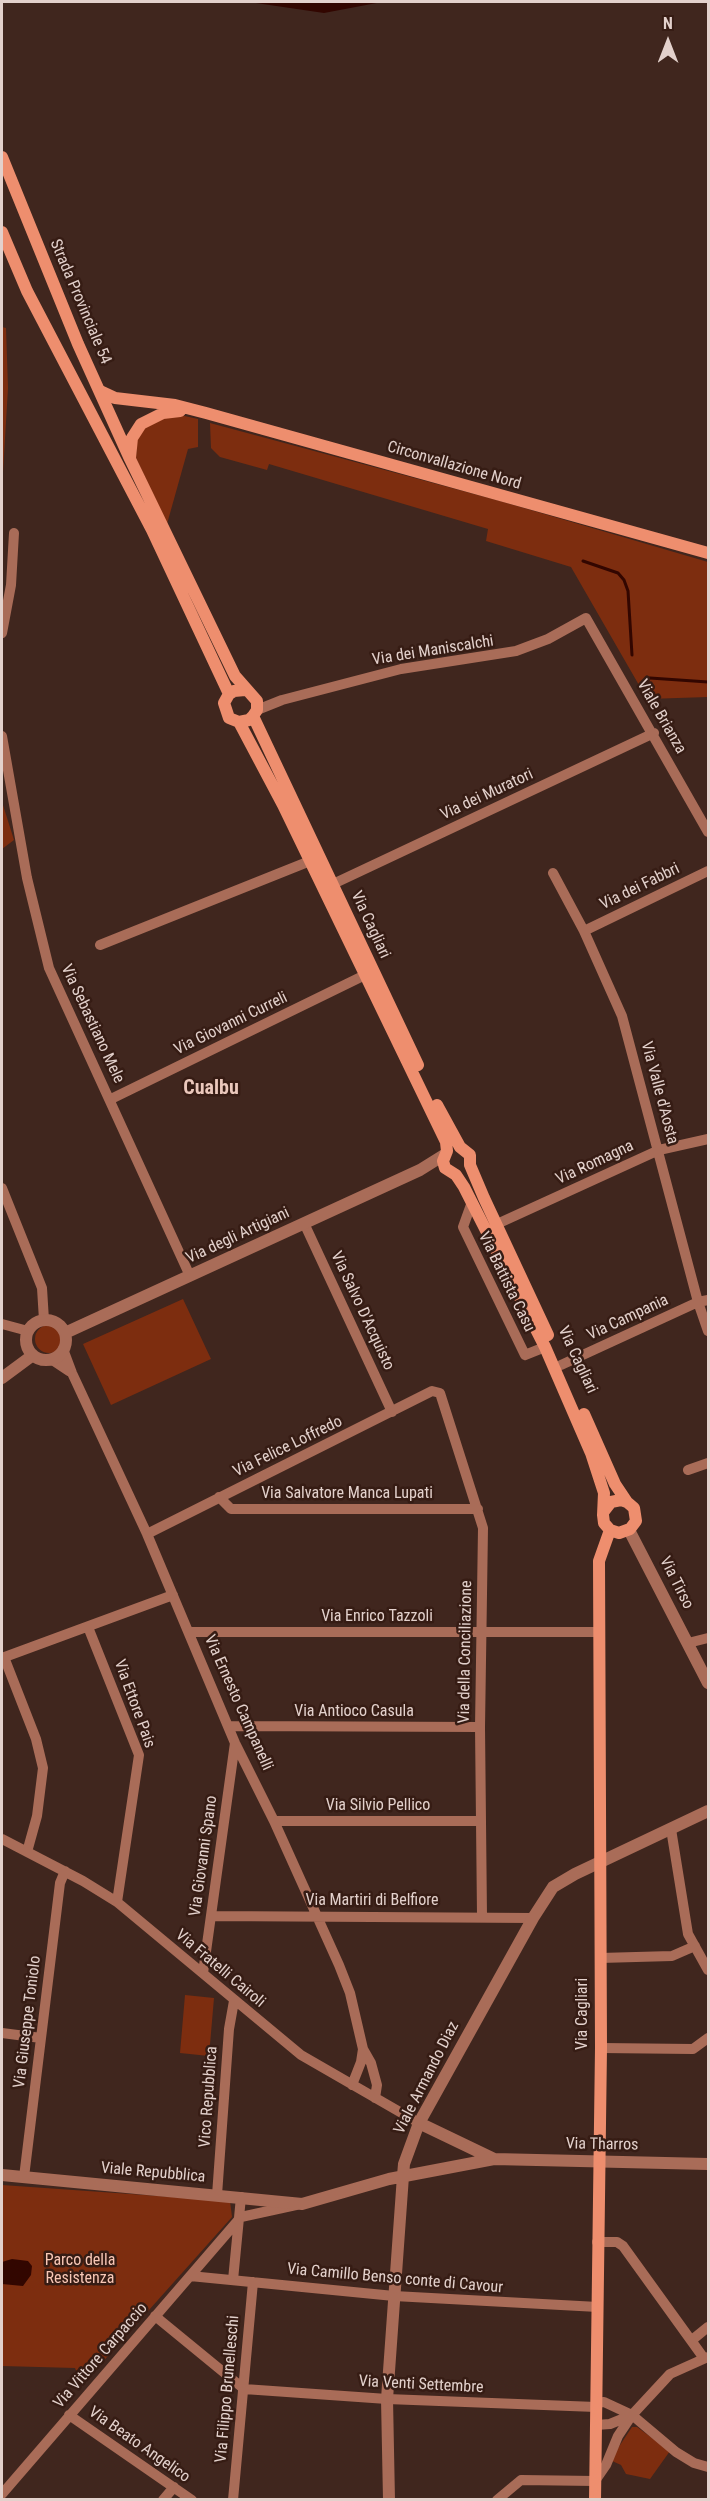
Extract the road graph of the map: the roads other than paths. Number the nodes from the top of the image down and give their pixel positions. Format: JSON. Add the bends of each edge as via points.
{"nodes":[{"id":1,"x":2,"y":157,"type":"edge"},
{"id":2,"x":2,"y":232,"type":"edge"},
{"id":3,"x":100,"y":391,"type":"junction"},
{"id":4,"x":191,"y":410,"type":"junction"},
{"id":5,"x":130,"y":459,"type":"junction"},
{"id":6,"x":131,"y":474,"type":"junction"},
{"id":7,"x":14,"y":533,"type":"dead end"},
{"id":8,"x":708,"y":553,"type":"edge"},
{"id":9,"x":586,"y":618,"type":"joint"},
{"id":10,"x":2,"y":633,"type":"edge"},
{"id":11,"x":248,"y":692,"type":"junction"},
{"id":12,"x":229,"y":694,"type":"junction"},
{"id":13,"x":280,"y":701,"type":"junction"},
{"id":14,"x":255,"y":713,"type":"junction"},
{"id":15,"x":239,"y":722,"type":"junction"},
{"id":16,"x":654,"y":733,"type":"junction"},
{"id":17,"x":2,"y":736,"type":"edge"},
{"id":18,"x":708,"y":832,"type":"edge"},
{"id":19,"x":310,"y":861,"type":"junction"},
{"id":20,"x":708,"y":871,"type":"edge"},
{"id":21,"x":553,"y":873,"type":"dead end"},
{"id":22,"x":333,"y":884,"type":"junction"},
{"id":23,"x":584,"y":931,"type":"junction"},
{"id":24,"x":100,"y":945,"type":"dead end"},
{"id":25,"x":365,"y":975,"type":"junction"},
{"id":26,"x":111,"y":1099,"type":"junction"},
{"id":27,"x":708,"y":1138,"type":"edge"},
{"id":28,"x":460,"y":1147,"type":"junction"},
{"id":29,"x":659,"y":1150,"type":"junction"},
{"id":30,"x":446,"y":1153,"type":"junction"},
{"id":31,"x":470,"y":1165,"type":"junction"},
{"id":32,"x":424,"y":1168,"type":"junction"},
{"id":33,"x":453,"y":1174,"type":"junction"},
{"id":34,"x":2,"y":1188,"type":"edge"},
{"id":35,"x":472,"y":1202,"type":"junction"},
{"id":36,"x":304,"y":1223,"type":"junction"},
{"id":37,"x":497,"y":1224,"type":"junction"},
{"id":38,"x":190,"y":1276,"type":"junction"},
{"id":39,"x":703,"y":1301,"type":"edge"},
{"id":40,"x":44,"y":1320,"type":"junction"},
{"id":41,"x":2,"y":1324,"type":"edge"},
{"id":42,"x":28,"y":1331,"type":"junction"},
{"id":43,"x":708,"y":1331,"type":"edge"},
{"id":44,"x":65,"y":1334,"type":"junction"},
{"id":45,"x":545,"y":1347,"type":"junction"},
{"id":46,"x":63,"y":1349,"type":"junction"},
{"id":47,"x":33,"y":1355,"type":"junction"},
{"id":48,"x":51,"y":1359,"type":"junction"},
{"id":49,"x":561,"y":1365,"type":"junction"},
{"id":50,"x":72,"y":1373,"type":"junction"},
{"id":51,"x":2,"y":1378,"type":"edge"},
{"id":52,"x":441,"y":1395,"type":"joint"},
{"id":53,"x":392,"y":1412,"type":"junction"},
{"id":54,"x":708,"y":1463,"type":"edge"},
{"id":55,"x":688,"y":1470,"type":"dead end"},
{"id":56,"x":219,"y":1497,"type":"junction"},
{"id":57,"x":627,"y":1502,"type":"junction"},
{"id":58,"x":478,"y":1509,"type":"junction"},
{"id":59,"x":604,"y":1511,"type":"junction"},
{"id":60,"x":610,"y":1530,"type":"junction"},
{"id":61,"x":629,"y":1530,"type":"junction"},
{"id":62,"x":147,"y":1534,"type":"junction"},
{"id":63,"x":173,"y":1595,"type":"junction"},
{"id":64,"x":88,"y":1626,"type":"junction"},
{"id":65,"x":189,"y":1632,"type":"junction"},
{"id":66,"x":481,"y":1632,"type":"junction"},
{"id":67,"x":600,"y":1632,"type":"junction"},
{"id":68,"x":708,"y":1638,"type":"edge"},
{"id":69,"x":688,"y":1642,"type":"junction"},
{"id":70,"x":3,"y":1657,"type":"edge"},
{"id":71,"x":708,"y":1683,"type":"edge"},
{"id":72,"x":228,"y":1726,"type":"junction"},
{"id":73,"x":480,"y":1727,"type":"junction"},
{"id":74,"x":235,"y":1743,"type":"junction"},
{"id":75,"x":708,"y":1811,"type":"edge"},
{"id":76,"x":274,"y":1821,"type":"junction"},
{"id":77,"x":481,"y":1821,"type":"junction"},
{"id":78,"x":671,"y":1828,"type":"junction"},
{"id":79,"x":2,"y":1839,"type":"edge"},
{"id":80,"x":27,"y":1852,"type":"junction"},
{"id":81,"x":598,"y":1863,"type":"junction"},
{"id":82,"x":65,"y":1871,"type":"junction"},
{"id":83,"x":117,"y":1902,"type":"junction"},
{"id":84,"x":317,"y":1915,"type":"junction"},
{"id":85,"x":211,"y":1916,"type":"junction"},
{"id":86,"x":482,"y":1916,"type":"junction"},
{"id":87,"x":533,"y":1918,"type":"junction"},
{"id":88,"x":695,"y":1946,"type":"junction"},
{"id":89,"x":600,"y":1958,"type":"junction"},
{"id":90,"x":708,"y":1970,"type":"edge"},
{"id":91,"x":203,"y":1972,"type":"junction"},
{"id":92,"x":234,"y":2001,"type":"junction"},
{"id":93,"x":2,"y":2033,"type":"edge"},
{"id":94,"x":41,"y":2038,"type":"junction"},
{"id":95,"x":708,"y":2038,"type":"edge"},
{"id":96,"x":601,"y":2048,"type":"junction"},
{"id":97,"x":363,"y":2049,"type":"junction"},
{"id":98,"x":352,"y":2085,"type":"junction"},
{"id":99,"x":375,"y":2098,"type":"junction"},
{"id":100,"x":419,"y":2123,"type":"junction"},
{"id":101,"x":471,"y":2148,"type":"junction"},
{"id":102,"x":494,"y":2159,"type":"junction"},
{"id":103,"x":598,"y":2162,"type":"junction"},
{"id":104,"x":469,"y":2164,"type":"junction"},
{"id":105,"x":708,"y":2164,"type":"edge"},
{"id":106,"x":2,"y":2175,"type":"edge"},
{"id":107,"x":403,"y":2176,"type":"junction"},
{"id":108,"x":24,"y":2177,"type":"junction"},
{"id":109,"x":217,"y":2195,"type":"junction"},
{"id":110,"x":241,"y":2197,"type":"junction"},
{"id":111,"x":302,"y":2204,"type":"junction"},
{"id":112,"x":241,"y":2217,"type":"junction"},
{"id":113,"x":222,"y":2238,"type":"junction"},
{"id":114,"x":597,"y":2242,"type":"junction"},
{"id":115,"x":236,"y":2243,"type":"junction"},
{"id":116,"x":190,"y":2276,"type":"junction"},
{"id":117,"x":233,"y":2280,"type":"junction"},
{"id":118,"x":252,"y":2282,"type":"junction"},
{"id":119,"x":394,"y":2296,"type":"junction"},
{"id":120,"x":598,"y":2307,"type":"junction"},
{"id":121,"x":155,"y":2316,"type":"junction"},
{"id":122,"x":708,"y":2327,"type":"edge"},
{"id":123,"x":692,"y":2340,"type":"junction"},
{"id":124,"x":706,"y":2357,"type":"edge"},
{"id":125,"x":244,"y":2390,"type":"junction"},
{"id":126,"x":387,"y":2399,"type":"junction"},
{"id":127,"x":596,"y":2405,"type":"junction"},
{"id":128,"x":69,"y":2415,"type":"junction"},
{"id":129,"x":632,"y":2415,"type":"junction"},
{"id":130,"x":596,"y":2425,"type":"junction"},
{"id":131,"x":708,"y":2467,"type":"edge"},
{"id":132,"x":596,"y":2481,"type":"junction"},
{"id":133,"x":174,"y":2487,"type":"junction"},
{"id":134,"x":2,"y":2494,"type":"edge"},
{"id":135,"x":163,"y":2499,"type":"edge"},
{"id":136,"x":192,"y":2499,"type":"edge"},
{"id":137,"x":233,"y":2499,"type":"edge"},
{"id":138,"x":389,"y":2499,"type":"edge"},
{"id":139,"x":497,"y":2499,"type":"edge"},
{"id":140,"x":595,"y":2499,"type":"edge"}],
"edges":[{"from":1,"to":3,"type":"main road","name":"Strada Provinciale 54"},
{"from":2,"to":6,"type":"main road","via":[[27,291]]},
{"from":3,"to":4,"type":"main road","name":"Circonvallazione Nord","via":[[116,398]]},
{"from":3,"to":5,"type":"main road","name":"Strada Provinciale 54"},
{"from":4,"to":5,"type":"main road","name":"Circonvallazione Nord","via":[[163,413],[141,424],[132,438]]},
{"from":4,"to":8,"type":"main road","name":"Circonvallazione Nord"},
{"from":5,"to":6,"type":"main road","name":"Strada Provinciale 54"},
{"from":6,"to":11,"type":"main road","name":"Via Cagliari","via":[[235,676]]},
{"from":6,"to":12,"type":"main road","name":"Via Cagliari"},
{"from":7,"to":10,"type":"street","via":[[11,585]]},
{"from":9,"to":13,"type":"street","name":"Via dei Maniscalchi","via":[[532,646],[503,655],[401,669]]},
{"from":9,"to":16,"type":"street","name":"Viale Brianza"},
{"from":11,"to":12,"type":"main road"},
{"from":11,"to":13,"type":"street"},
{"from":11,"to":14,"type":"main road","name":"Via Cagliari","via":[[256,701]]},
{"from":12,"to":15,"type":"main road","name":"Via Cagliari","via":[[224,703],[226,714]]},
{"from":13,"to":14,"type":"street","name":"Via dei Maniscalchi"},
{"from":14,"to":15,"type":"main road","via":[[249,720]]},
{"from":14,"to":22,"type":"main road","name":"Via Cagliari"},
{"from":15,"to":19,"type":"main road","name":"Via Cagliari"},
{"from":16,"to":18,"type":"street","name":"Viale Brianza"},
{"from":16,"to":22,"type":"street","name":"Via dei Muratori"},
{"from":17,"to":26,"type":"street","name":"Via Sebastiano Mele","via":[[27,878],[49,968]]},
{"from":19,"to":24,"type":"street"},
{"from":19,"to":25,"type":"main road","name":"Via Cagliari"},
{"from":20,"to":23,"type":"street","name":"Via dei Fabbri"},
{"from":21,"to":23,"type":"street","name":"Via Valle d'Aosta"},
{"from":22,"to":28,"type":"main road","name":"Via Cagliari"},
{"from":23,"to":29,"type":"street","name":"Via Valle d'Aosta","via":[[622,1016]]},
{"from":25,"to":26,"type":"street","name":"Via Giovanni Curreli"},
{"from":25,"to":30,"type":"main road","name":"Via Cagliari","via":[[446,1142]]},
{"from":26,"to":38,"type":"street","name":"Via Sebastiano Mele"},
{"from":27,"to":29,"type":"street","name":"Via Romagna"},
{"from":28,"to":30,"type":"main road"},
{"from":28,"to":31,"type":"main road","name":"Via Cagliari","via":[[470,1155]]},
{"from":29,"to":37,"type":"street","name":"Via Romagna"},
{"from":29,"to":39,"type":"street","name":"Via Valle d'Aosta"},
{"from":30,"to":32,"type":"street","name":"Via degli Artigiani"},
{"from":30,"to":33,"type":"main road","name":"Via Cagliari","via":[[444,1165]]},
{"from":31,"to":33,"type":"main road","via":[[466,1171]]},
{"from":31,"to":37,"type":"main road","name":"Via Cagliari"},
{"from":32,"to":33,"type":"street"},
{"from":32,"to":36,"type":"street","name":"Via degli Artigiani"},
{"from":33,"to":35,"type":"main road","name":"Via Cagliari"},
{"from":34,"to":40,"type":"street","via":[[42,1288]]},
{"from":35,"to":45,"type":"main road","name":"Via Cagliari"},
{"from":35,"to":45,"type":"street","name":"Via Battista Casu","via":[[463,1227],[525,1356]]},
{"from":36,"to":38,"type":"street","name":"Via degli Artigiani"},
{"from":36,"to":53,"type":"street","name":"Via Salvo D'Acquisto"},
{"from":37,"to":49,"type":"main road","name":"Via Cagliari"},
{"from":38,"to":44,"type":"street","name":"Via degli Artigiani"},
{"from":39,"to":43,"type":"street","name":"Via Valle d'Aosta"},
{"from":39,"to":49,"type":"street","name":"Via Campania"},
{"from":40,"to":42,"type":"street"},
{"from":40,"to":44,"type":"street","via":[[57,1323]]},
{"from":41,"to":42,"type":"street"},
{"from":42,"to":47,"type":"street","via":[[27,1344]]},
{"from":44,"to":46,"type":"street","name":"Via Ernesto Campanelli"},
{"from":45,"to":59,"type":"main road","name":"Via Cagliari","via":[[591,1453],[604,1493]]},
{"from":46,"to":48,"type":"street"},
{"from":46,"to":50,"type":"street","name":"Via Ernesto Campanelli"},
{"from":47,"to":48,"type":"street"},
{"from":47,"to":51,"type":"street"},
{"from":48,"to":50,"type":"street"},
{"from":49,"to":57,"type":"main road","name":"Via Cagliari"},
{"from":50,"to":62,"type":"street","name":"Via Ernesto Campanelli"},
{"from":52,"to":53,"type":"street","name":"Via Felice Loffredo","via":[[432,1391]]},
{"from":52,"to":58,"type":"street","name":"Via della Conciliazione"},
{"from":53,"to":56,"type":"street","name":"Via Felice Loffredo"},
{"from":54,"to":55,"type":"street"},
{"from":56,"to":58,"type":"street","name":"Via Salvatore Manca Lupati","via":[[231,1509]]},
{"from":56,"to":62,"type":"street","name":"Via Felice Loffredo"},
{"from":57,"to":59,"type":"main road","via":[[616,1500]]},
{"from":57,"to":61,"type":"main road","via":[[636,1517]]},
{"from":58,"to":66,"type":"street","name":"Via della Conciliazione","via":[[483,1528]]},
{"from":59,"to":60,"type":"main road","via":[[604,1523]]},
{"from":60,"to":61,"type":"main road"},
{"from":60,"to":67,"type":"main road","name":"Via Cagliari","via":[[599,1561]]},
{"from":61,"to":69,"type":"street","name":"Via Tirso"},
{"from":62,"to":63,"type":"street","name":"Via Ernesto Campanelli"},
{"from":63,"to":64,"type":"street"},
{"from":63,"to":65,"type":"street","name":"Via Ernesto Campanelli"},
{"from":64,"to":70,"type":"street"},
{"from":64,"to":83,"type":"street","name":"Via Ettore Pais","via":[[139,1755]]},
{"from":65,"to":66,"type":"street","name":"Via Enrico Tazzoli"},
{"from":65,"to":72,"type":"street","name":"Via Ernesto Campanelli"},
{"from":66,"to":67,"type":"street","name":"Via Enrico Tazzoli"},
{"from":66,"to":73,"type":"street","name":"Via della Conciliazione"},
{"from":67,"to":81,"type":"main road","name":"Via Cagliari"},
{"from":68,"to":69,"type":"street"},
{"from":69,"to":71,"type":"street","name":"Via Tirso"},
{"from":70,"to":80,"type":"street","via":[[36,1739],[43,1768],[37,1816]]},
{"from":72,"to":73,"type":"street","name":"Via Antioco Casula"},
{"from":72,"to":74,"type":"street","name":"Via Ernesto Campanelli"},
{"from":73,"to":77,"type":"street","name":"Via della Conciliazione"},
{"from":74,"to":76,"type":"street","name":"Via Ernesto Campanelli"},
{"from":74,"to":85,"type":"street","name":"Via Giovanni Spano"},
{"from":75,"to":78,"type":"street","name":"Viale Armando Diaz"},
{"from":76,"to":77,"type":"street","name":"Via Silvio Pellico"},
{"from":76,"to":84,"type":"street","name":"Via Ernesto Campanelli"},
{"from":77,"to":86,"type":"street","name":"Via della Conciliazione"},
{"from":78,"to":81,"type":"street","name":"Viale Armando Diaz"},
{"from":78,"to":88,"type":"street","via":[[688,1934]]},
{"from":79,"to":80,"type":"street","name":"Via Fratelli Cairoli"},
{"from":80,"to":82,"type":"street","name":"Via Fratelli Cairoli"},
{"from":81,"to":87,"type":"street","name":"Viale Armando Diaz","via":[[553,1887]]},
{"from":81,"to":89,"type":"main road","name":"Via Cagliari"},
{"from":82,"to":83,"type":"street","name":"Via Fratelli Cairoli"},
{"from":82,"to":94,"type":"street","name":"Via Giuseppe Toniolo","via":[[60,1883]]},
{"from":83,"to":91,"type":"street","name":"Via Fratelli Cairoli"},
{"from":84,"to":85,"type":"street","name":"Via Martiri di Belfiore"},
{"from":84,"to":86,"type":"street","name":"Via Martiri di Belfiore"},
{"from":84,"to":97,"type":"street","name":"Via Ernesto Campanelli","via":[[350,1993]]},
{"from":85,"to":91,"type":"street","name":"Via Giovanni Spano"},
{"from":86,"to":87,"type":"street","name":"Via Martiri di Belfiore"},
{"from":87,"to":100,"type":"street","name":"Viale Armando Diaz"},
{"from":88,"to":89,"type":"street","via":[[672,1956]]},
{"from":88,"to":90,"type":"street"},
{"from":89,"to":96,"type":"main road","name":"Via Cagliari"},
{"from":91,"to":92,"type":"street","name":"Via Fratelli Cairoli"},
{"from":92,"to":98,"type":"street","name":"Via Fratelli Cairoli","via":[[300,2055]]},
{"from":92,"to":109,"type":"street","name":"Vico Repubblica"},
{"from":93,"to":94,"type":"street"},
{"from":94,"to":108,"type":"street","name":"Via Giuseppe Toniolo"},
{"from":95,"to":96,"type":"street","via":[[693,2049]]},
{"from":96,"to":103,"type":"main road","name":"Via Cagliari"},
{"from":97,"to":98,"type":"street","name":"Via Ernesto Campanelli"},
{"from":97,"to":99,"type":"street","name":"Via Ernesto Campanelli","via":[[377,2085]]},
{"from":98,"to":99,"type":"street","name":"Via Fratelli Cairoli"},
{"from":99,"to":100,"type":"street","name":"Via Fratelli Cairoli"},
{"from":100,"to":101,"type":"street","name":"Via Tharros"},
{"from":100,"to":107,"type":"street","name":"Viale Armando Diaz"},
{"from":101,"to":102,"type":"street","name":"Via Tharros"},
{"from":101,"to":104,"type":"street","via":[[475,2156]]},
{"from":102,"to":103,"type":"street","name":"Via Tharros"},
{"from":102,"to":104,"type":"street","name":"Via Tharros"},
{"from":103,"to":105,"type":"street","name":"Via Tharros"},
{"from":103,"to":114,"type":"main road","name":"Via Cagliari"},
{"from":104,"to":107,"type":"street","name":"Via Tharros"},
{"from":106,"to":108,"type":"street","name":"Viale Repubblica"},
{"from":107,"to":111,"type":"street","name":"Viale Repubblica"},
{"from":107,"to":119,"type":"street","name":"Viale Armando Diaz"},
{"from":108,"to":109,"type":"street","name":"Viale Repubblica"},
{"from":109,"to":110,"type":"street","name":"Viale Repubblica"},
{"from":110,"to":111,"type":"street","name":"Viale Repubblica"},
{"from":110,"to":112,"type":"street"},
{"from":111,"to":112,"type":"street","name":"Viale Repubblica"},
{"from":112,"to":113,"type":"street","name":"Via Vittore Carpaccio"},
{"from":112,"to":115,"type":"street"},
{"from":113,"to":115,"type":"street"},
{"from":113,"to":116,"type":"street","name":"Via Vittore Carpaccio"},
{"from":114,"to":120,"type":"main road","name":"Via Cagliari"},
{"from":114,"to":123,"type":"street","via":[[617,2242],[623,2246]]},
{"from":115,"to":117,"type":"street"},
{"from":116,"to":117,"type":"street","name":"Via Camillo Benso conte di Cavour"},
{"from":116,"to":121,"type":"street","name":"Via Vittore Carpaccio"},
{"from":117,"to":118,"type":"street","name":"Via Camillo Benso conte di Cavour"},
{"from":118,"to":119,"type":"street","name":"Via Camillo Benso conte di Cavour"},
{"from":118,"to":125,"type":"street","name":"Via Filippo Brunelleschi"},
{"from":119,"to":120,"type":"street","name":"Via Camillo Benso conte di Cavour"},
{"from":119,"to":126,"type":"street","name":"Viale Armando Diaz"},
{"from":120,"to":127,"type":"main road","name":"Via Cagliari"},
{"from":121,"to":125,"type":"street"},
{"from":121,"to":128,"type":"street","name":"Via Vittore Carpaccio"},
{"from":122,"to":123,"type":"street"},
{"from":123,"to":124,"type":"street"},
{"from":124,"to":129,"type":"street","via":[[670,2374]]},
{"from":125,"to":126,"type":"street","name":"Via Venti Settembre"},
{"from":125,"to":137,"type":"street","name":"Via Filippo Brunelleschi"},
{"from":126,"to":127,"type":"street","name":"Via Venti Settembre"},
{"from":126,"to":138,"type":"street","name":"Viale Armando Diaz"},
{"from":127,"to":129,"type":"street","name":"Via Venti Settembre","via":[[604,2403]]},
{"from":127,"to":130,"type":"main road","name":"Via Cagliari"},
{"from":128,"to":133,"type":"street","name":"Via Beato Angelico"},
{"from":128,"to":134,"type":"street","name":"Via Vittore Carpaccio"},
{"from":129,"to":130,"type":"street"},
{"from":129,"to":131,"type":"street","name":"Via Venti Settembre","via":[[676,2452]]},
{"from":129,"to":132,"type":"street"},
{"from":130,"to":132,"type":"main road","name":"Via Cagliari"},
{"from":132,"to":139,"type":"street","via":[[521,2480]]},
{"from":132,"to":140,"type":"main road","name":"Via Cagliari"},
{"from":133,"to":135,"type":"street"},
{"from":133,"to":136,"type":"street","name":"Via Beato Angelico"}]}
